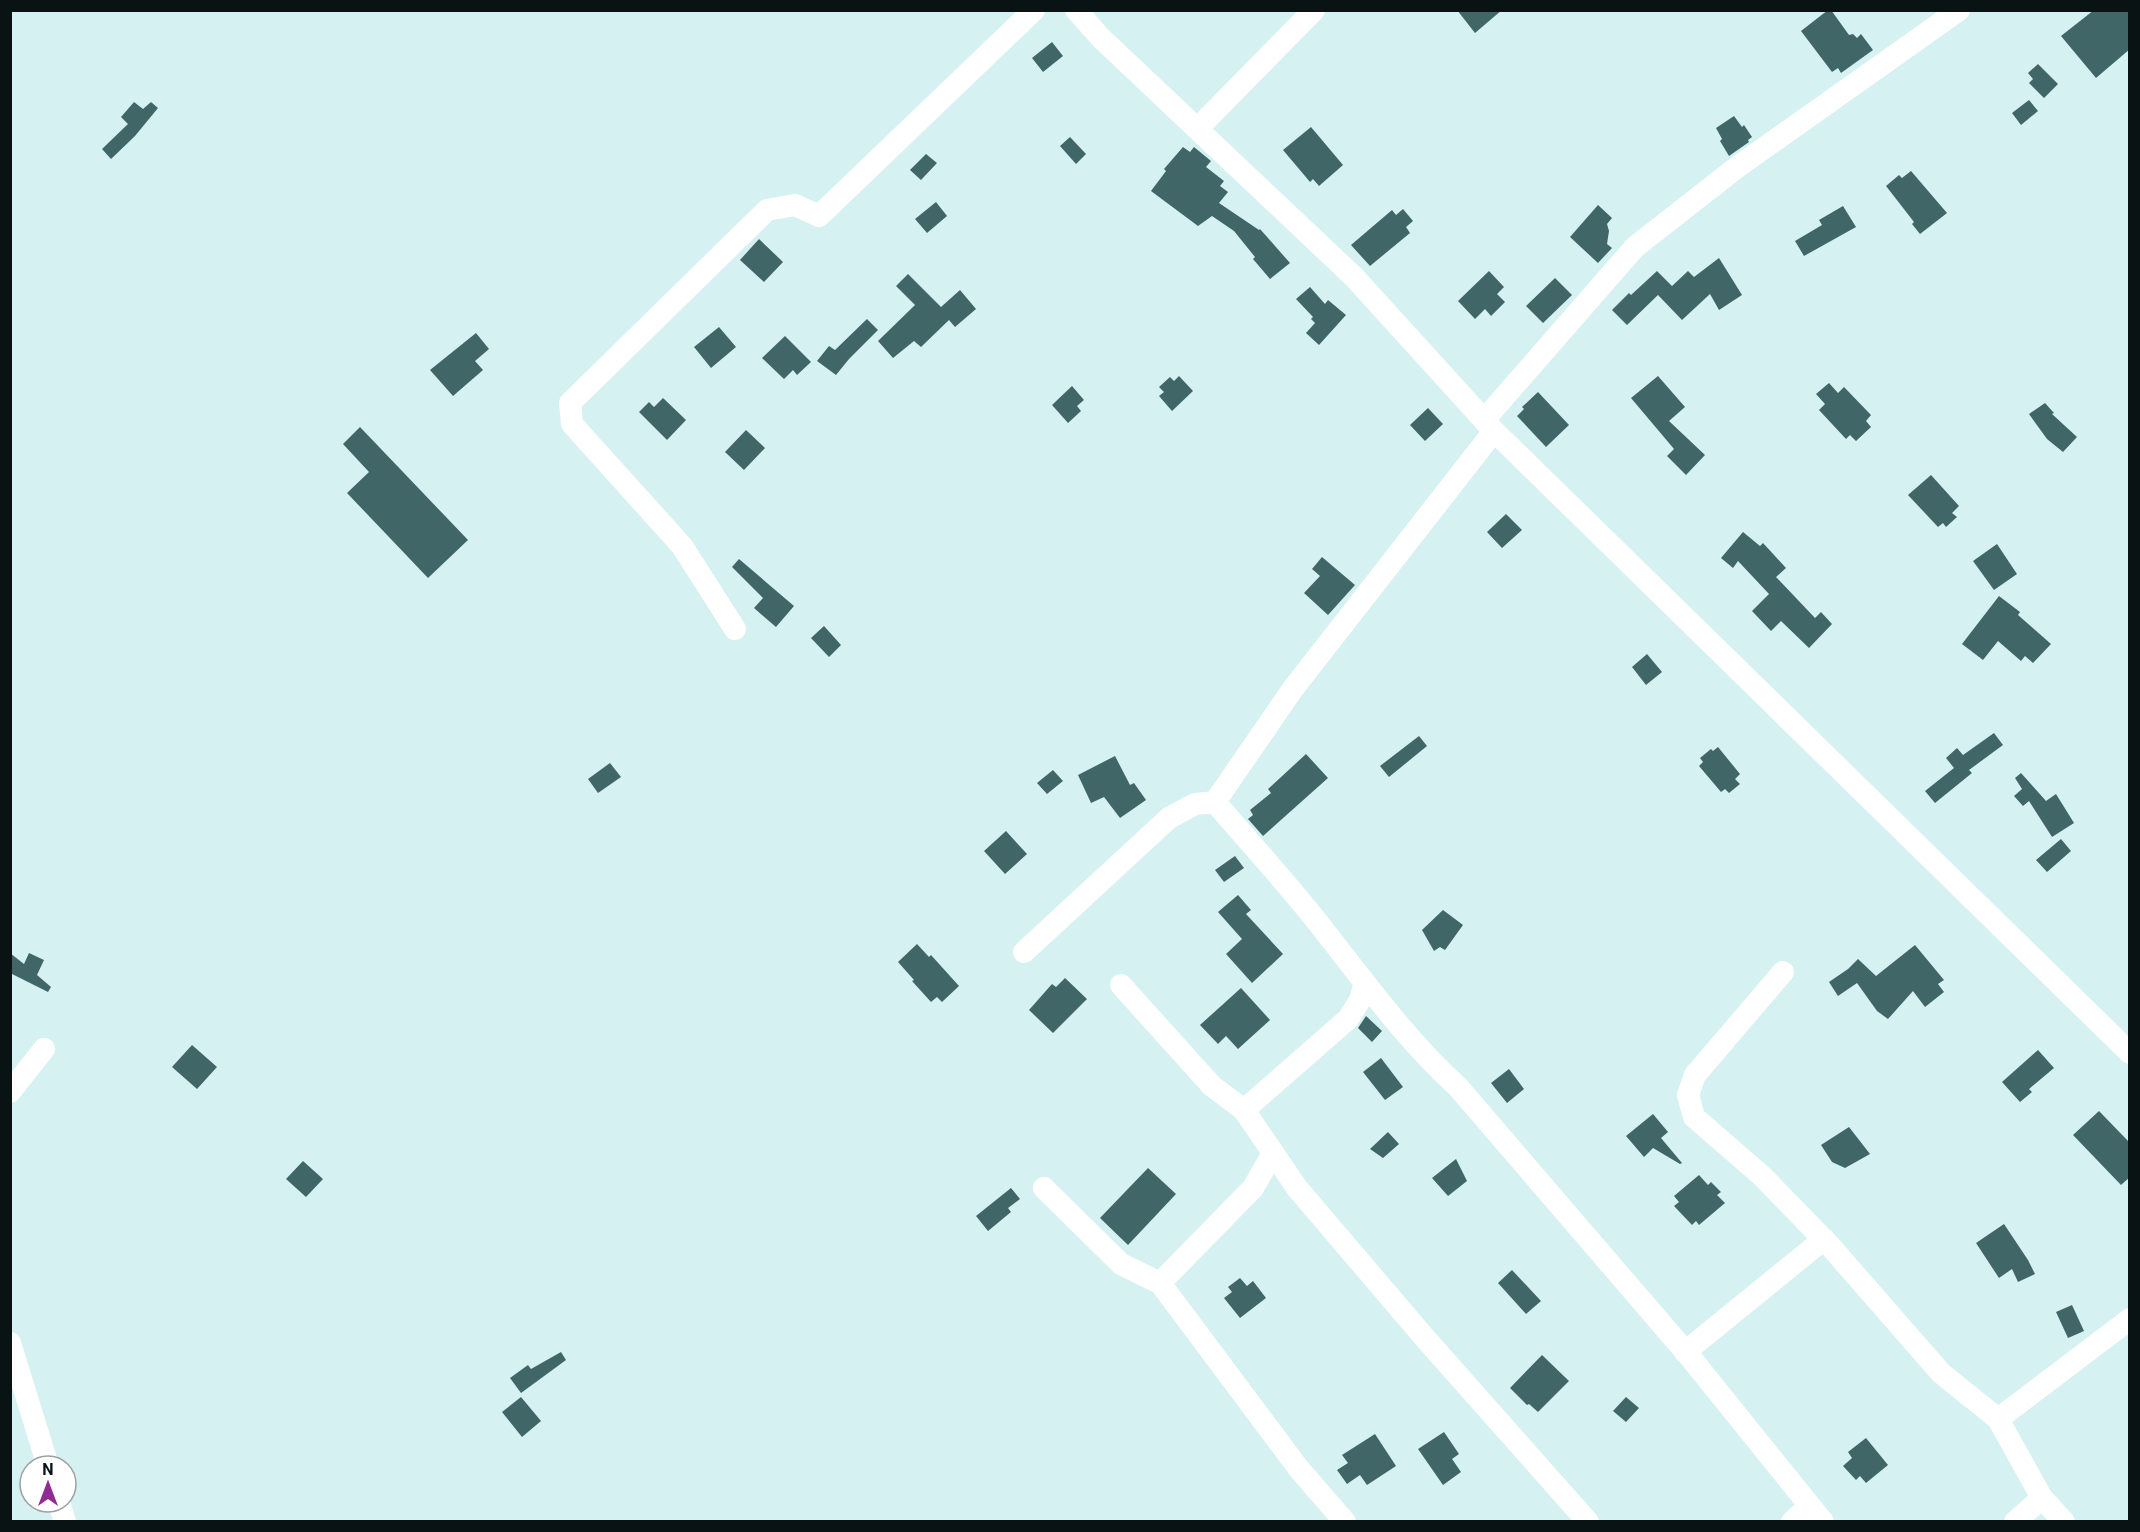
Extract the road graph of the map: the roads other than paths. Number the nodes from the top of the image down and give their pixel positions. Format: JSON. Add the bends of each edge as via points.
{"nodes":[{"id":1,"x":1034,"y":10,"type":"edge"},
{"id":2,"x":1076,"y":10,"type":"edge"},
{"id":3,"x":1314,"y":10,"type":"edge"},
{"id":4,"x":1959,"y":10,"type":"edge"},
{"id":5,"x":1197,"y":129,"type":"junction"},
{"id":6,"x":1489,"y":425,"type":"junction"},
{"id":7,"x":735,"y":629,"type":"dead end"},
{"id":8,"x":1215,"y":802,"type":"junction"},
{"id":9,"x":1024,"y":952,"type":"dead end"},
{"id":10,"x":1784,"y":972,"type":"dead end"},
{"id":11,"x":1365,"y":983,"type":"junction"},
{"id":12,"x":1121,"y":985,"type":"dead end"},
{"id":13,"x":44,"y":1049,"type":"dead end"},
{"id":14,"x":2130,"y":1053,"type":"edge"},
{"id":15,"x":10,"y":1092,"type":"edge"},
{"id":16,"x":1244,"y":1110,"type":"junction"},
{"id":17,"x":1273,"y":1153,"type":"junction"},
{"id":18,"x":1044,"y":1188,"type":"dead end"},
{"id":19,"x":1824,"y":1239,"type":"junction"},
{"id":20,"x":1160,"y":1282,"type":"junction"},
{"id":21,"x":2130,"y":1319,"type":"edge"},
{"id":22,"x":10,"y":1343,"type":"edge"},
{"id":23,"x":1685,"y":1352,"type":"junction"},
{"id":24,"x":1998,"y":1419,"type":"junction"},
{"id":25,"x":44,"y":1454,"type":"edge"},
{"id":26,"x":2042,"y":1498,"type":"junction"},
{"id":27,"x":1816,"y":1514,"type":"edge"},
{"id":28,"x":1345,"y":1521,"type":"edge"},
{"id":29,"x":1588,"y":1521,"type":"edge"},
{"id":30,"x":1792,"y":1521,"type":"edge"},
{"id":31,"x":2014,"y":1521,"type":"edge"},
{"id":32,"x":2064,"y":1521,"type":"edge"}],
"edges":[{"from":1,"to":7,"type":"street","via":[[819,216],[795,205],[767,210],[570,403],[572,424],[682,546]]},
{"from":2,"to":5,"type":"street"},
{"from":3,"to":5,"type":"street"},
{"from":4,"to":6,"type":"street","via":[[1736,168],[1635,247]]},
{"from":5,"to":6,"type":"street","via":[[1354,277]]},
{"from":6,"to":8,"type":"street","via":[[1292,690]]},
{"from":6,"to":14,"type":"street"},
{"from":8,"to":9,"type":"street","via":[[1195,804],[1169,818]]},
{"from":8,"to":11,"type":"street"},
{"from":10,"to":19,"type":"street","via":[[1695,1075],[1688,1095],[1694,1118],[1762,1176]]},
{"from":11,"to":16,"type":"street","via":[[1348,1019]]},
{"from":11,"to":23,"type":"street","via":[[1404,1033],[1458,1088]]},
{"from":12,"to":16,"type":"street","via":[[1212,1086]]},
{"from":13,"to":15,"type":"street"},
{"from":16,"to":17,"type":"street"},
{"from":17,"to":20,"type":"street","via":[[1253,1188]]},
{"from":17,"to":29,"type":"street","via":[[1297,1188],[1424,1337]]},
{"from":18,"to":20,"type":"street","via":[[1121,1264]]},
{"from":19,"to":23,"type":"street"},
{"from":19,"to":24,"type":"street","via":[[1941,1373]]},
{"from":20,"to":28,"type":"street","via":[[1299,1469]]},
{"from":21,"to":24,"type":"street"},
{"from":22,"to":25,"type":"street"},
{"from":23,"to":27,"type":"street"},
{"from":24,"to":26,"type":"street"},
{"from":26,"to":31,"type":"street"},
{"from":26,"to":32,"type":"street"},
{"from":27,"to":30,"type":"street"}]}
